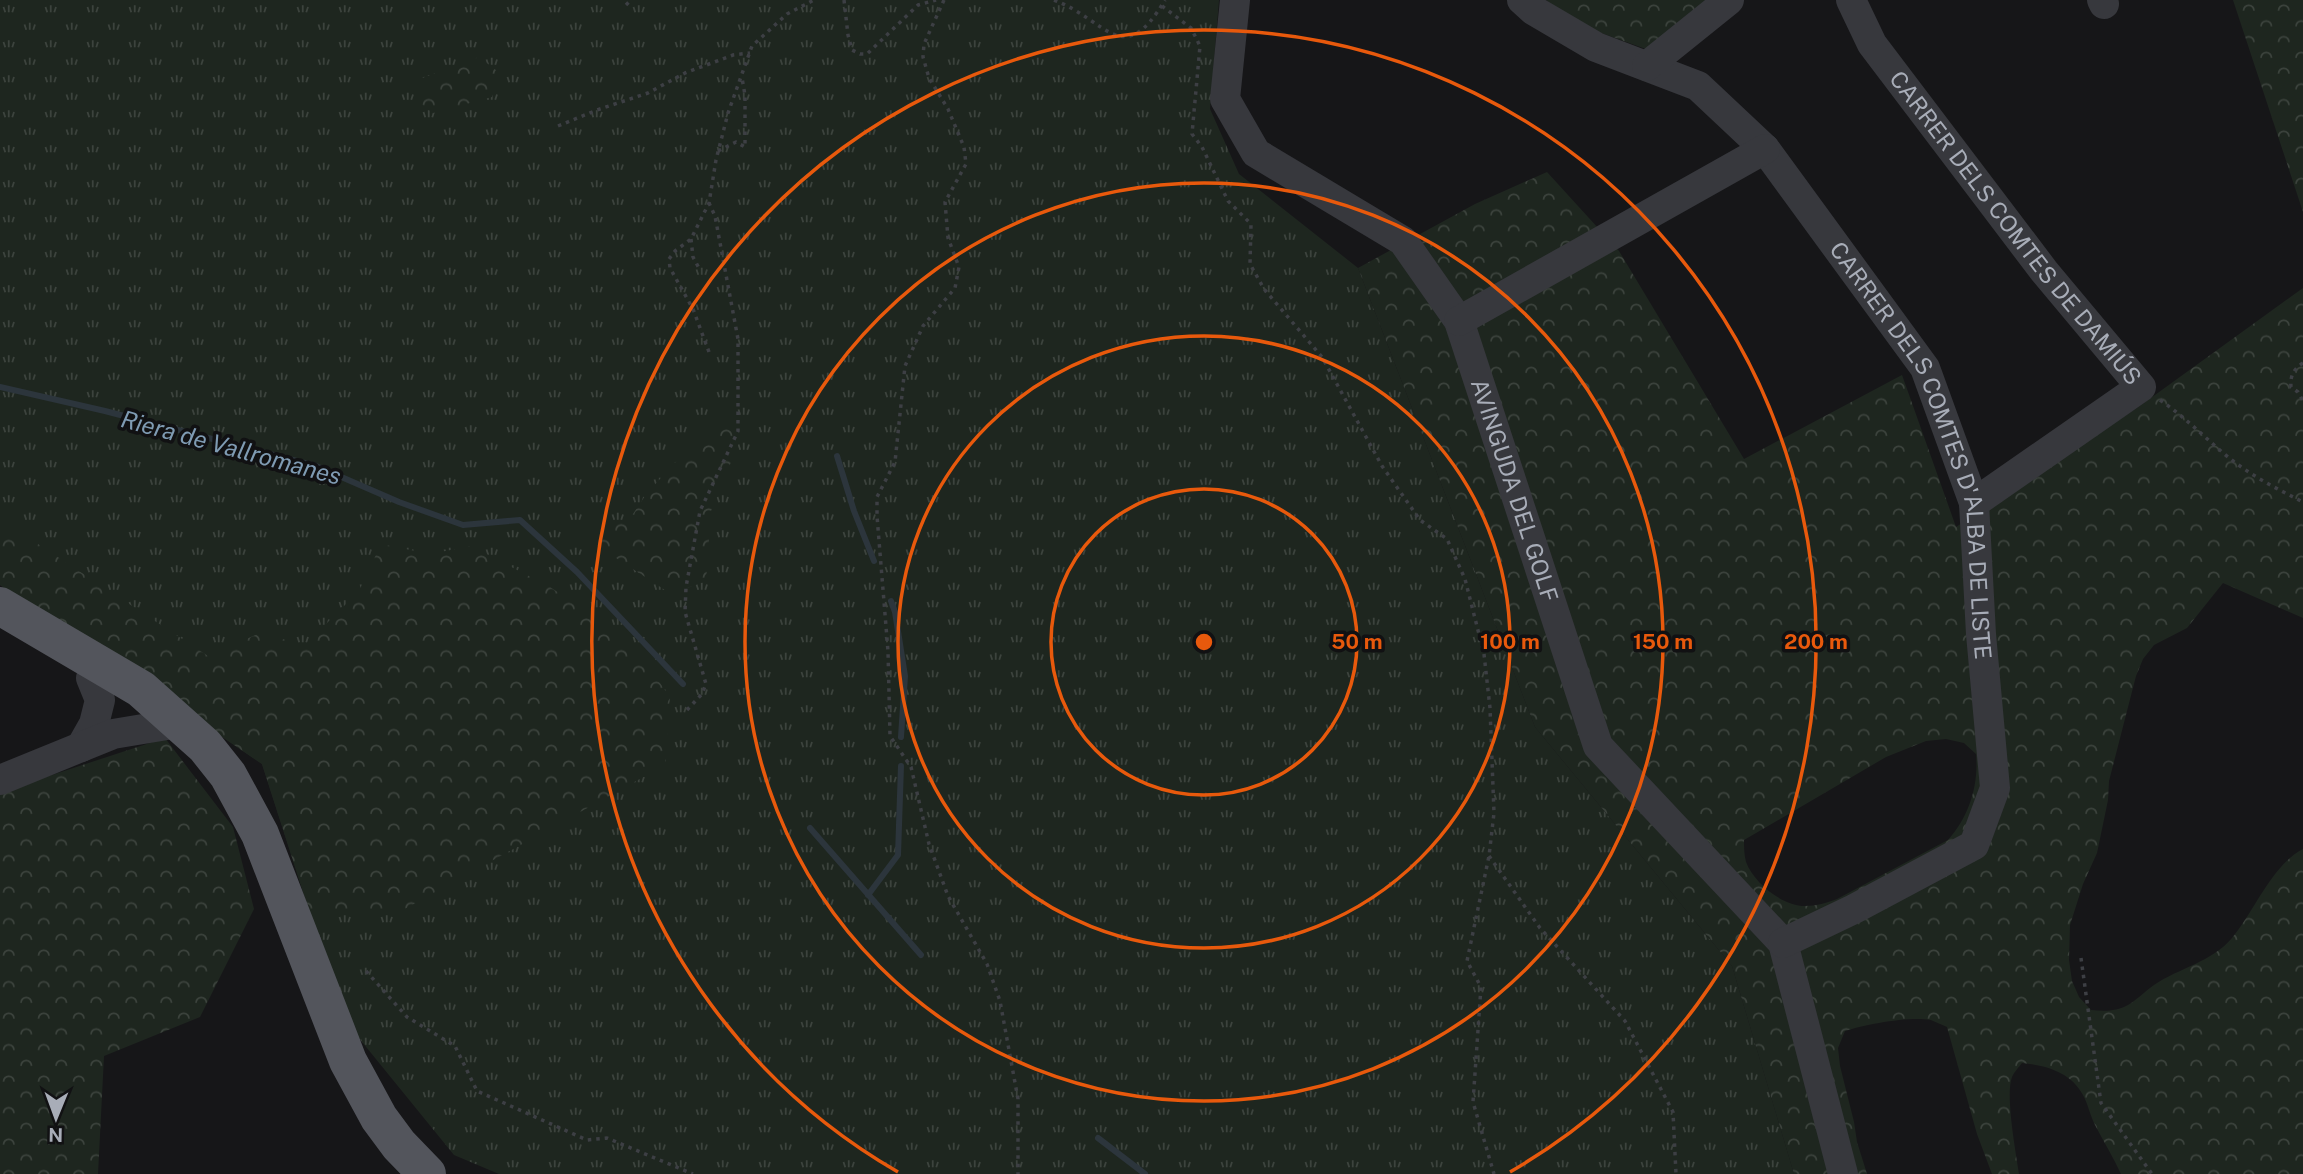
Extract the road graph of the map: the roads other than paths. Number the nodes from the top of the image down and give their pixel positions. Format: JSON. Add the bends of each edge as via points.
{"nodes":[{"id":1,"x":1235,"y":0,"type":"edge"},
{"id":2,"x":1522,"y":0,"type":"edge"},
{"id":3,"x":1729,"y":0,"type":"edge"},
{"id":4,"x":1851,"y":0,"type":"edge"},
{"id":5,"x":1647,"y":66,"type":"junction"},
{"id":6,"x":1765,"y":149,"type":"junction"},
{"id":7,"x":1459,"y":321,"type":"junction"},
{"id":8,"x":1974,"y":503,"type":"junction"},
{"id":9,"x":0,"y":606,"type":"edge"},
{"id":10,"x":0,"y":628,"type":"edge"},
{"id":11,"x":91,"y":678,"type":"junction"},
{"id":12,"x":179,"y":723,"type":"junction"},
{"id":13,"x":81,"y":747,"type":"junction"},
{"id":14,"x":0,"y":780,"type":"edge"},
{"id":15,"x":1783,"y":943,"type":"junction"},
{"id":16,"x":427,"y":1174,"type":"edge"},
{"id":17,"x":1843,"y":1174,"type":"edge"}],
"edges":[{"from":1,"to":7,"type":"street","name":"AVINGUDA DEL GOLF","via":[[1225,99],[1256,153],[1403,241]]},
{"from":2,"to":5,"type":"street","name":"CARRER DELS COMTES D'ALBA DE LISTE","via":[[1595,47]]},
{"from":3,"to":5,"type":"street"},
{"from":4,"to":8,"type":"street","name":"CARRER DELS COMTES DE DAMIÚS","via":[[1872,44],[2044,271],[2141,387]]},
{"from":5,"to":6,"type":"street","name":"CARRER DELS COMTES D'ALBA DE LISTE","via":[[1698,86]]},
{"from":6,"to":7,"type":"street"},
{"from":6,"to":8,"type":"street","name":"CARRER DELS COMTES D'ALBA DE LISTE","via":[[1925,368]]},
{"from":7,"to":15,"type":"street","name":"AVINGUDA DEL GOLF","via":[[1598,746]]},
{"from":8,"to":15,"type":"street","name":"CARRER DELS COMTES D'ALBA DE LISTE","via":[[1995,788],[1975,845]]},
{"from":9,"to":12,"type":"main road","via":[[141,689]]},
{"from":10,"to":11,"type":"main road"},
{"from":11,"to":12,"type":"main road"},
{"from":11,"to":13,"type":"street","via":[[100,700]]},
{"from":12,"to":13,"type":"street","via":[[113,734]]},
{"from":12,"to":16,"type":"main road","via":[[205,746],[249,811],[348,1061],[379,1118]]},
{"from":13,"to":14,"type":"street"},
{"from":15,"to":17,"type":"street","name":"AVINGUDA DEL GOLF"}]}
